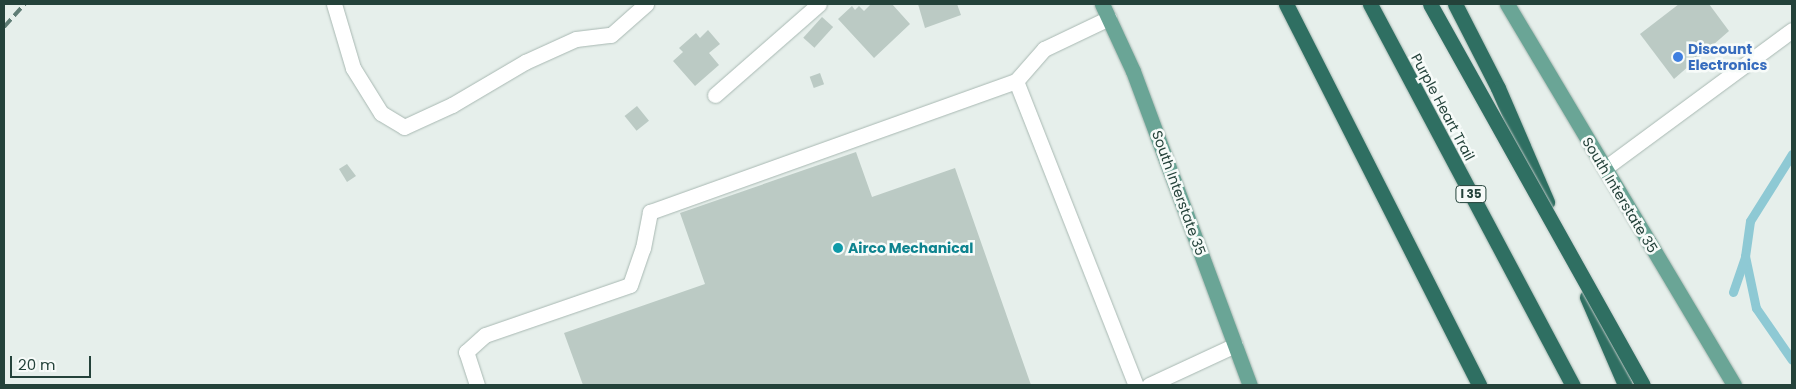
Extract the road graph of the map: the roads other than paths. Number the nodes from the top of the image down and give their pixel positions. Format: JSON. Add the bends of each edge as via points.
{"nodes":[{"id":1,"x":334,"y":4,"type":"edge"},
{"id":2,"x":646,"y":4,"type":"edge"},
{"id":3,"x":819,"y":4,"type":"edge"},
{"id":4,"x":1102,"y":4,"type":"edge"},
{"id":5,"x":1286,"y":4,"type":"edge"},
{"id":6,"x":1370,"y":4,"type":"edge"},
{"id":7,"x":1430,"y":4,"type":"edge"},
{"id":8,"x":1455,"y":4,"type":"edge"},
{"id":9,"x":1507,"y":4,"type":"edge"},
{"id":10,"x":1109,"y":18,"type":"junction"},
{"id":11,"x":1792,"y":30,"type":"edge"},
{"id":12,"x":1016,"y":81,"type":"junction"},
{"id":13,"x":715,"y":95,"type":"dead end"},
{"id":14,"x":1605,"y":168,"type":"junction"},
{"id":15,"x":1235,"y":345,"type":"junction"},
{"id":16,"x":477,"y":385,"type":"edge"},
{"id":17,"x":1136,"y":385,"type":"edge"},
{"id":18,"x":1149,"y":385,"type":"edge"},
{"id":19,"x":1250,"y":385,"type":"edge"},
{"id":20,"x":1479,"y":385,"type":"edge"},
{"id":21,"x":1573,"y":385,"type":"edge"},
{"id":22,"x":1625,"y":385,"type":"edge"},
{"id":23,"x":1643,"y":385,"type":"edge"},
{"id":24,"x":1734,"y":385,"type":"edge"}],
"edges":[{"from":1,"to":2,"type":"lane","via":[[353,68],[381,113],[404,127],[452,105],[525,62],[576,39],[611,35]]},
{"from":3,"to":13,"type":"lane"},
{"from":4,"to":10,"type":"main road","name":"South Interstate 35"},
{"from":5,"to":20,"type":"highway"},
{"from":6,"to":21,"type":"highway","name":"Purple Heart Trail","number":"I 35"},
{"from":7,"to":23,"type":"highway","bridge":true},
{"from":8,"to":22,"type":"highway","via":[[1498,88]]},
{"from":9,"to":14,"type":"main road","name":"South Interstate 35"},
{"from":10,"to":12,"type":"lane","via":[[1044,49]]},
{"from":10,"to":15,"type":"main road","name":"South Interstate 35","via":[[1133,71]]},
{"from":11,"to":14,"type":"lane"},
{"from":12,"to":16,"type":"lane","via":[[650,212],[643,248],[630,285],[485,335],[466,352]]},
{"from":12,"to":17,"type":"lane"},
{"from":14,"to":24,"type":"main road","name":"South Interstate 35"},
{"from":15,"to":18,"type":"lane"},
{"from":15,"to":19,"type":"main road","name":"South Interstate 35"}]}
